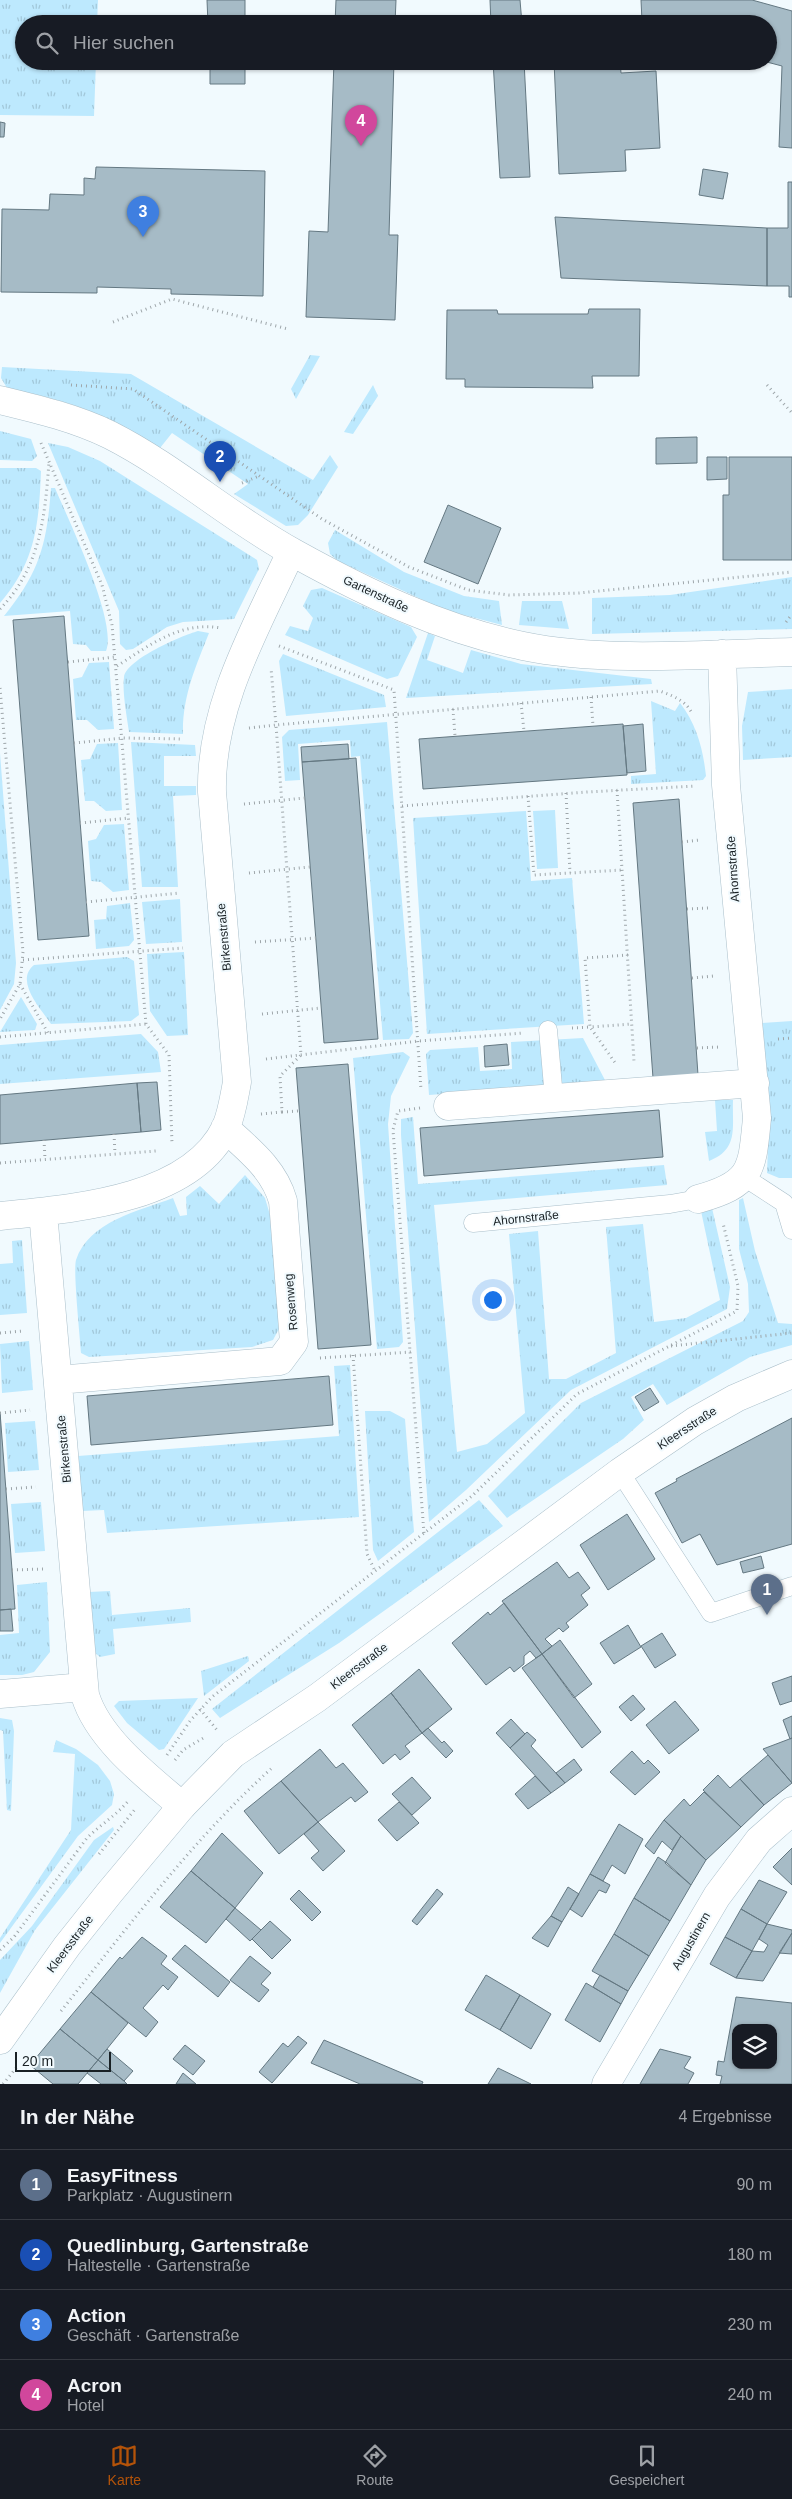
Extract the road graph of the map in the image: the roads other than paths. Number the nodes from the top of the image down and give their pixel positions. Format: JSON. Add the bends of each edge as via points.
{"nodes":[{"id":1,"x":0,"y":400,"type":"edge"},
{"id":2,"x":291,"y":552,"type":"junction"},
{"id":3,"x":792,"y":652,"type":"edge"},
{"id":4,"x":722,"y":654,"type":"junction"},
{"id":5,"x":548,"y":1030,"type":"road end"},
{"id":6,"x":755,"y":1082,"type":"junction"},
{"id":7,"x":554,"y":1098,"type":"junction"},
{"id":8,"x":448,"y":1106,"type":"dead end"},
{"id":9,"x":231,"y":1133,"type":"junction"},
{"id":10,"x":744,"y":1177,"type":"junction"},
{"id":11,"x":707,"y":1196,"type":"joint"},
{"id":12,"x":43,"y":1212,"type":"junction"},
{"id":13,"x":0,"y":1216,"type":"edge"},
{"id":14,"x":474,"y":1223,"type":"dead end"},
{"id":15,"x":792,"y":1230,"type":"edge"},
{"id":16,"x":792,"y":1374,"type":"edge"},
{"id":17,"x":58,"y":1380,"type":"junction"},
{"id":18,"x":620,"y":1472,"type":"junction"},
{"id":19,"x":792,"y":1586,"type":"edge"},
{"id":20,"x":84,"y":1687,"type":"junction"},
{"id":21,"x":0,"y":1694,"type":"edge"},
{"id":22,"x":182,"y":1806,"type":"junction"},
{"id":23,"x":792,"y":1811,"type":"edge"},
{"id":24,"x":0,"y":2040,"type":"edge"},
{"id":25,"x":606,"y":2084,"type":"edge"}],
"edges":[{"from":1,"to":2,"type":"street","name":"Gartenstraße","via":[[92,427],[126,444]]},
{"from":2,"to":4,"type":"street","name":"Gartenstraße","via":[[402,608],[499,640],[568,652]]},
{"from":2,"to":9,"type":"street","name":"Birkenstraße","via":[[261,639],[229,688],[212,771],[237,1082]]},
{"from":3,"to":4,"type":"street","name":"Gartenstraße"},
{"from":4,"to":6,"type":"street","name":"Ahornstraße","via":[[726,785]]},
{"from":5,"to":7,"type":"lane"},
{"from":6,"to":7,"type":"street"},
{"from":6,"to":10,"type":"street","name":"Ahornstraße","via":[[757,1118],[752,1162]]},
{"from":7,"to":8,"type":"street"},
{"from":9,"to":12,"type":"street","name":"Birkenstraße","via":[[173,1179],[115,1201]]},
{"from":9,"to":17,"type":"street","name":"Rosenweg","via":[[269,1171],[280,1188],[294,1342],[280,1361]]},
{"from":10,"to":11,"type":"street","name":"Ahornstraße","via":[[734,1186]]},
{"from":10,"to":15,"type":"lane","via":[[784,1203]]},
{"from":11,"to":14,"type":"lane","name":"Ahornstraße","via":[[670,1204]]},
{"from":12,"to":13,"type":"street","name":"Birkenstraße"},
{"from":12,"to":17,"type":"street","name":"Birkenstraße"},
{"from":16,"to":18,"type":"street","name":"Kleersstraße","via":[[736,1398]]},
{"from":17,"to":20,"type":"street","name":"Birkenstraße"},
{"from":18,"to":19,"type":"lane","via":[[711,1613]]},
{"from":18,"to":22,"type":"street","name":"Kleersstraße","via":[[317,1698],[234,1754]]},
{"from":20,"to":21,"type":"street"},
{"from":20,"to":22,"type":"street","name":"Birkenstraße","via":[[97,1722],[109,1737]]},
{"from":22,"to":24,"type":"street","name":"Kleersstraße","via":[[67,1946]]},
{"from":23,"to":25,"type":"street","name":"Augustinern","via":[[759,1840],[717,1896]]}]}
